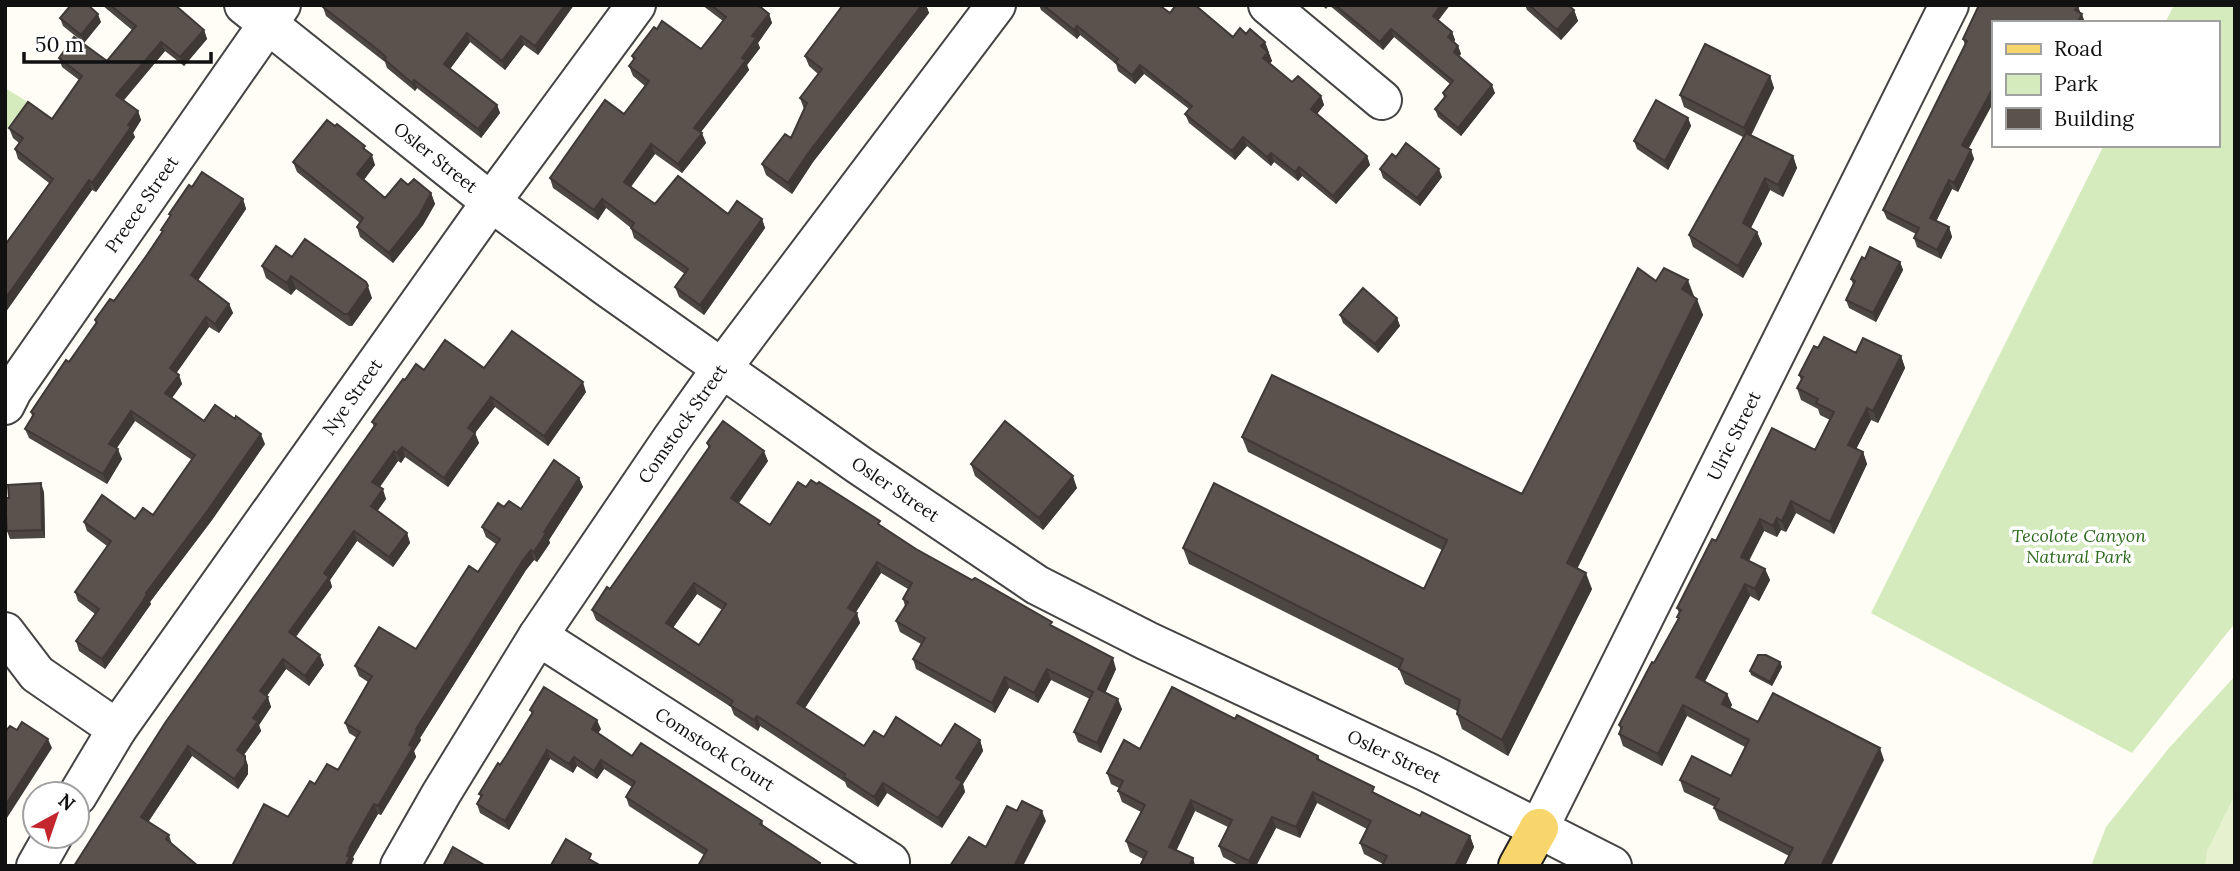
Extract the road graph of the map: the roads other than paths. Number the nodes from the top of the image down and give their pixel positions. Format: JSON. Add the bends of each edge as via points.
{"nodes":[{"id":1,"x":636,"y":5,"type":"edge"},
{"id":2,"x":996,"y":5,"type":"edge"},
{"id":3,"x":1268,"y":5,"type":"edge"},
{"id":4,"x":1949,"y":5,"type":"edge"},
{"id":5,"x":264,"y":12,"type":"edge"},
{"id":6,"x":1382,"y":100,"type":"dead end"},
{"id":7,"x":491,"y":201,"type":"junction"},
{"id":8,"x":722,"y":368,"type":"junction"},
{"id":9,"x":5,"y":405,"type":"edge"},
{"id":10,"x":5,"y":632,"type":"edge"},
{"id":11,"x":538,"y":636,"type":"junction"},
{"id":12,"x":117,"y":729,"type":"junction"},
{"id":13,"x":87,"y":780,"type":"edge"},
{"id":14,"x":1539,"y":828,"type":"junction"},
{"id":15,"x":45,"y":850,"type":"edge"},
{"id":16,"x":890,"y":862,"type":"dead end"},
{"id":17,"x":36,"y":866,"type":"edge"},
{"id":18,"x":400,"y":866,"type":"edge"},
{"id":19,"x":1518,"y":866,"type":"edge"},
{"id":20,"x":1612,"y":866,"type":"edge"}],
"edges":[{"from":1,"to":7,"type":"street","name":"Nye Street"},
{"from":2,"to":8,"type":"street","name":"Comstock Street"},
{"from":3,"to":6,"type":"street"},
{"from":4,"to":14,"type":"street","name":"Ulric Street"},
{"from":5,"to":7,"type":"street","name":"Osler Street"},
{"from":5,"to":9,"type":"street","name":"Preece Street"},
{"from":7,"to":8,"type":"street","name":"Osler Street"},
{"from":7,"to":12,"type":"street","name":"Nye Street"},
{"from":8,"to":11,"type":"street","name":"Comstock Street"},
{"from":8,"to":14,"type":"street","name":"Osler Street","via":[[1037,585]]},
{"from":10,"to":12,"type":"street","via":[[37,674]]},
{"from":11,"to":16,"type":"street","name":"Comstock Court"},
{"from":11,"to":18,"type":"street","name":"Comstock Street"},
{"from":12,"to":13,"type":"street","name":"Nye Street"},
{"from":14,"to":19,"type":"main road","name":"Ulric Street"},
{"from":14,"to":20,"type":"street","name":"Osler Street"},
{"from":15,"to":17,"type":"street"}]}
